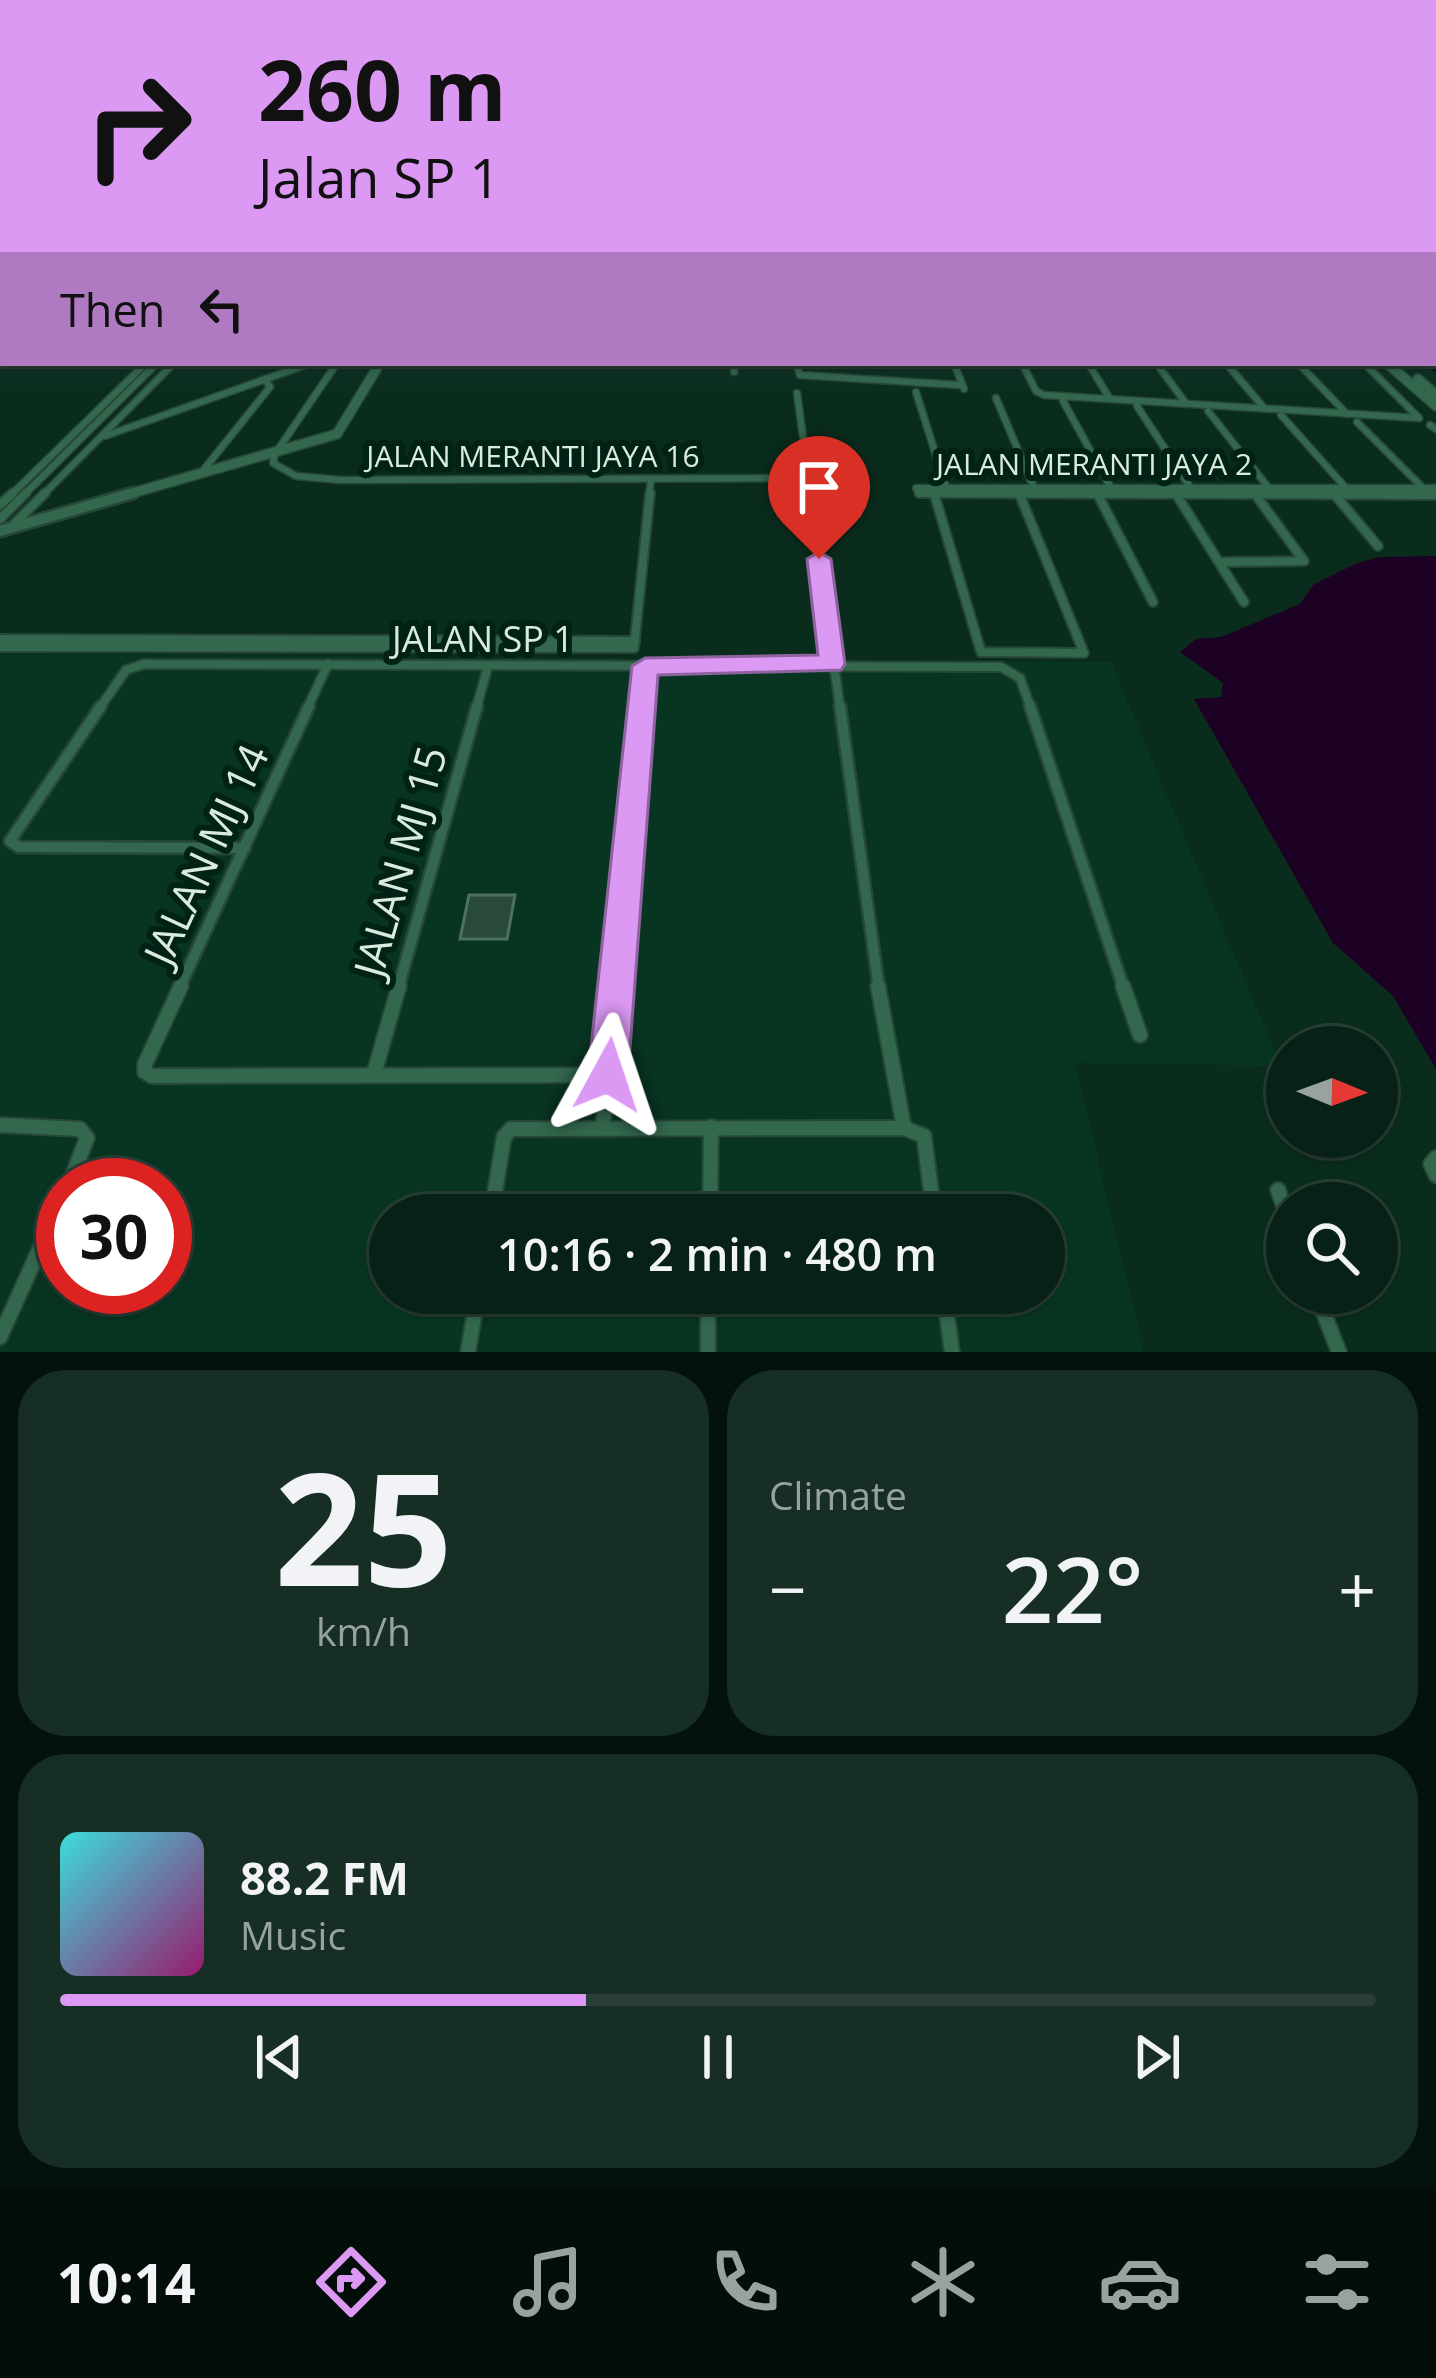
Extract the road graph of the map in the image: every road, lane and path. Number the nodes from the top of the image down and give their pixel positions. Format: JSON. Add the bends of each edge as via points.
{"nodes":[{"id":1,"x":143,"y":366,"type":"edge"},
{"id":2,"x":154,"y":366,"type":"edge"},
{"id":3,"x":171,"y":366,"type":"edge"},
{"id":4,"x":303,"y":366,"type":"edge"},
{"id":5,"x":335,"y":366,"type":"edge"},
{"id":6,"x":378,"y":366,"type":"edge"},
{"id":7,"x":797,"y":366,"type":"edge"},
{"id":8,"x":955,"y":366,"type":"edge"},
{"id":9,"x":1024,"y":366,"type":"edge"},
{"id":10,"x":1090,"y":366,"type":"edge"},
{"id":11,"x":1158,"y":366,"type":"edge"},
{"id":12,"x":1228,"y":366,"type":"edge"},
{"id":13,"x":1301,"y":366,"type":"edge"},
{"id":14,"x":1367,"y":366,"type":"edge"},
{"id":15,"x":1390,"y":366,"type":"edge"},
{"id":16,"x":1403,"y":366,"type":"edge"},
{"id":17,"x":266,"y":380,"type":"junction"},
{"id":18,"x":916,"y":392,"type":"dead end"},
{"id":19,"x":797,"y":393,"type":"dead end"},
{"id":20,"x":1436,"y":394,"type":"edge"},
{"id":21,"x":1110,"y":399,"type":"junction"},
{"id":22,"x":996,"y":401,"type":"dead end"},
{"id":23,"x":1063,"y":401,"type":"dead end"},
{"id":24,"x":1186,"y":404,"type":"junction"},
{"id":25,"x":1137,"y":406,"type":"dead end"},
{"id":26,"x":1436,"y":406,"type":"edge"},
{"id":27,"x":1264,"y":409,"type":"junction"},
{"id":28,"x":1208,"y":411,"type":"dead end"},
{"id":29,"x":1347,"y":414,"type":"junction"},
{"id":30,"x":1281,"y":415,"type":"dead end"},
{"id":31,"x":1357,"y":422,"type":"dead end"},
{"id":32,"x":100,"y":437,"type":"junction"},
{"id":33,"x":275,"y":454,"type":"junction"},
{"id":34,"x":201,"y":473,"type":"junction"},
{"id":35,"x":808,"y":478,"type":"junction"},
{"id":36,"x":651,"y":479,"type":"junction"},
{"id":37,"x":946,"y":487,"type":"junction"},
{"id":38,"x":1034,"y":488,"type":"junction"},
{"id":39,"x":1112,"y":488,"type":"junction"},
{"id":40,"x":1190,"y":488,"type":"junction"},
{"id":41,"x":1268,"y":488,"type":"junction"},
{"id":42,"x":1345,"y":488,"type":"junction"},
{"id":43,"x":1423,"y":488,"type":"junction"},
{"id":44,"x":1153,"y":490,"type":"junction"},
{"id":45,"x":1307,"y":491,"type":"junction"},
{"id":46,"x":1436,"y":491,"type":"edge"},
{"id":47,"x":934,"y":493,"type":"junction"},
{"id":48,"x":1019,"y":493,"type":"junction"},
{"id":49,"x":1097,"y":494,"type":"junction"},
{"id":50,"x":1176,"y":494,"type":"junction"},
{"id":51,"x":1255,"y":494,"type":"junction"},
{"id":52,"x":1335,"y":494,"type":"junction"},
{"id":53,"x":0,"y":505,"type":"edge"},
{"id":54,"x":2,"y":529,"type":"edge"},
{"id":55,"x":1378,"y":546,"type":"dead end"},
{"id":56,"x":1220,"y":562,"type":"junction"},
{"id":57,"x":1154,"y":602,"type":"dead end"},
{"id":58,"x":1244,"y":602,"type":"dead end"},
{"id":59,"x":0,"y":643,"type":"edge"},
{"id":60,"x":328,"y":664,"type":"junction"},
{"id":61,"x":832,"y":664,"type":"junction"},
{"id":62,"x":488,"y":666,"type":"junction"},
{"id":63,"x":645,"y":666,"type":"junction"},
{"id":64,"x":245,"y":848,"type":"junction"},
{"id":65,"x":1140,"y":1035,"type":"dead end"},
{"id":66,"x":374,"y":1074,"type":"junction"},
{"id":67,"x":608,"y":1075,"type":"junction"},
{"id":68,"x":0,"y":1125,"type":"edge"},
{"id":69,"x":603,"y":1126,"type":"junction"},
{"id":70,"x":711,"y":1127,"type":"junction"},
{"id":71,"x":904,"y":1128,"type":"junction"},
{"id":72,"x":79,"y":1158,"type":"edge"},
{"id":73,"x":494,"y":1194,"type":"edge"},
{"id":74,"x":710,"y":1194,"type":"edge"},
{"id":75,"x":931,"y":1194,"type":"edge"},
{"id":76,"x":36,"y":1257,"type":"edge"},
{"id":77,"x":474,"y":1314,"type":"edge"},
{"id":78,"x":708,"y":1314,"type":"edge"},
{"id":79,"x":947,"y":1314,"type":"edge"},
{"id":80,"x":1324,"y":1314,"type":"edge"},
{"id":81,"x":0,"y":1337,"type":"edge"},
{"id":82,"x":468,"y":1352,"type":"edge"},
{"id":83,"x":707,"y":1352,"type":"edge"},
{"id":84,"x":952,"y":1352,"type":"edge"},
{"id":85,"x":1339,"y":1352,"type":"edge"}],
"edges":[{"from":1,"to":53,"type":"street"},
{"from":2,"to":54,"type":"street"},
{"from":3,"to":32,"type":"street"},
{"from":4,"to":17,"type":"street"},
{"from":5,"to":33,"type":"street"},
{"from":6,"to":33,"type":"street","via":[[337,434]]},
{"from":7,"to":8,"type":"street","via":[[800,375],[961,387]]},
{"from":9,"to":21,"type":"street","via":[[1038,394]]},
{"from":10,"to":21,"type":"street"},
{"from":11,"to":24,"type":"street"},
{"from":12,"to":27,"type":"street"},
{"from":13,"to":29,"type":"street"},
{"from":14,"to":29,"type":"street","via":[[1419,418]]},
{"from":15,"to":26,"type":"street"},
{"from":16,"to":20,"type":"street"},
{"from":17,"to":32,"type":"street"},
{"from":17,"to":34,"type":"street","via":[[270,387]]},
{"from":18,"to":37,"type":"street"},
{"from":19,"to":35,"type":"street"},
{"from":21,"to":24,"type":"street"},
{"from":22,"to":38,"type":"street"},
{"from":23,"to":39,"type":"street"},
{"from":24,"to":27,"type":"street"},
{"from":25,"to":40,"type":"street"},
{"from":27,"to":29,"type":"street"},
{"from":28,"to":41,"type":"street"},
{"from":30,"to":42,"type":"street"},
{"from":31,"to":43,"type":"street"},
{"from":32,"to":54,"type":"street"},
{"from":33,"to":34,"type":"street"},
{"from":33,"to":36,"type":"street","name":"JALAN MERANTI JAYA 16","via":[[279,470],[307,478]]},
{"from":33,"to":54,"type":"street"},
{"from":34,"to":54,"type":"street"},
{"from":35,"to":36,"type":"street","name":"JALAN MERANTI JAYA 16"},
{"from":35,"to":61,"type":"street"},
{"from":36,"to":59,"type":"street","via":[[634,644]]},
{"from":37,"to":38,"type":"street","name":"JALAN MERANTI JAYA 2"},
{"from":37,"to":47,"type":"street","name":"JALAN MERANTI JAYA 2","via":[[916,488]]},
{"from":38,"to":39,"type":"street","name":"JALAN MERANTI JAYA 2"},
{"from":39,"to":44,"type":"street","name":"JALAN MERANTI JAYA 2"},
{"from":40,"to":41,"type":"street","name":"JALAN MERANTI JAYA 2"},
{"from":40,"to":44,"type":"street","name":"JALAN MERANTI JAYA 2"},
{"from":41,"to":45,"type":"street","name":"JALAN MERANTI JAYA 2"},
{"from":42,"to":43,"type":"street","name":"JALAN MERANTI JAYA 2"},
{"from":42,"to":45,"type":"street","name":"JALAN MERANTI JAYA 2"},
{"from":43,"to":46,"type":"street","name":"JALAN MERANTI JAYA 2"},
{"from":44,"to":49,"type":"street","name":"JALAN MERANTI JAYA 2"},
{"from":44,"to":50,"type":"street","name":"JALAN MERANTI JAYA 2"},
{"from":45,"to":51,"type":"street","name":"JALAN MERANTI JAYA 2"},
{"from":45,"to":52,"type":"street","name":"JALAN MERANTI JAYA 2"},
{"from":46,"to":52,"type":"street","name":"JALAN MERANTI JAYA 2"},
{"from":47,"to":48,"type":"street","name":"JALAN MERANTI JAYA 2"},
{"from":47,"to":48,"type":"street","via":[[981,652],[1084,652]]},
{"from":48,"to":49,"type":"street","name":"JALAN MERANTI JAYA 2"},
{"from":49,"to":57,"type":"street"},
{"from":50,"to":51,"type":"street","name":"JALAN MERANTI JAYA 2"},
{"from":50,"to":56,"type":"street"},
{"from":51,"to":56,"type":"street","via":[[1304,561]]},
{"from":52,"to":55,"type":"street"},
{"from":56,"to":58,"type":"street"},
{"from":60,"to":62,"type":"street","name":"JALAN SP 1"},
{"from":60,"to":64,"type":"street","name":"JALAN MJ 14"},
{"from":60,"to":64,"type":"street","name":"JALAN SP 1","via":[[133,666],[10,841]]},
{"from":61,"to":63,"type":"street","name":"JALAN SP 1"},
{"from":61,"to":65,"type":"street","name":"JALAN SP 1","via":[[986,665],[1020,678]]},
{"from":61,"to":71,"type":"street"},
{"from":62,"to":63,"type":"street","name":"JALAN SP 1"},
{"from":62,"to":66,"type":"street","name":"JALAN MJ 15"},
{"from":63,"to":67,"type":"street"},
{"from":64,"to":66,"type":"street","name":"JALAN MJ 14","via":[[146,1072]]},
{"from":66,"to":67,"type":"street"},
{"from":67,"to":69,"type":"street"},
{"from":68,"to":72,"type":"street","via":[[80,1129],[87,1138]]},
{"from":69,"to":70,"type":"street"},
{"from":69,"to":73,"type":"street","via":[[511,1129]]},
{"from":70,"to":71,"type":"street"},
{"from":70,"to":74,"type":"street"},
{"from":71,"to":75,"type":"street","via":[[924,1136]]},
{"from":76,"to":81,"type":"street"},
{"from":77,"to":82,"type":"street"},
{"from":78,"to":83,"type":"street"},
{"from":79,"to":84,"type":"street"},
{"from":80,"to":85,"type":"street"}]}
